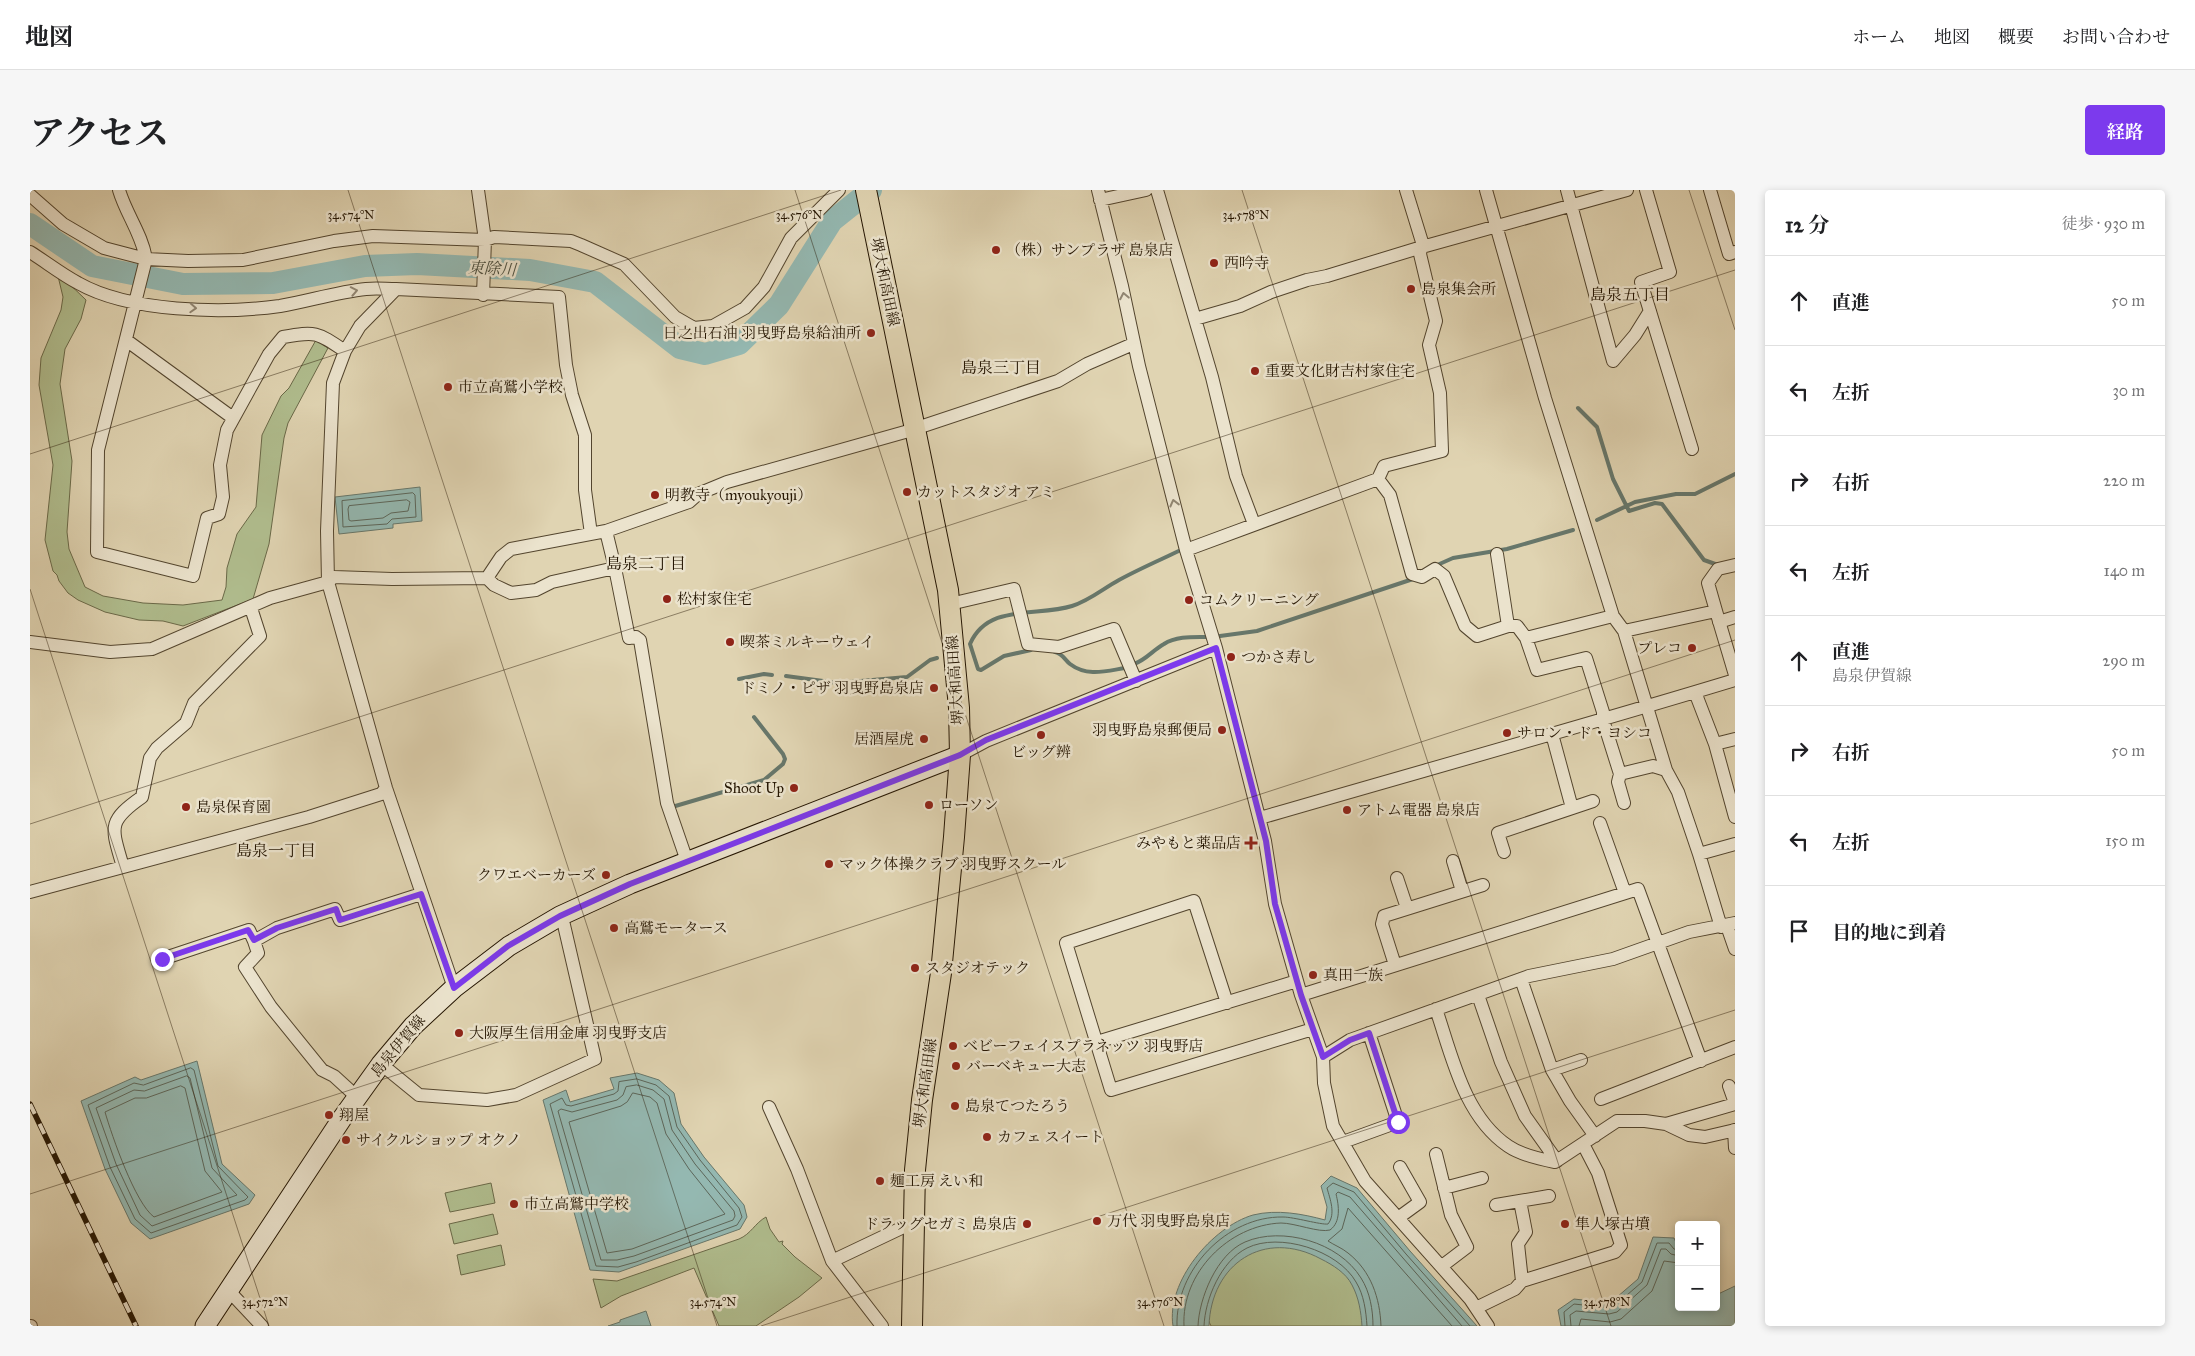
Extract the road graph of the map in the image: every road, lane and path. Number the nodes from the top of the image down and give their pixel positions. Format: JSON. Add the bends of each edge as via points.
{"nodes":[{"id":1,"x":119,"y":190,"type":"edge"},
{"id":2,"x":478,"y":190,"type":"edge"},
{"id":3,"x":839,"y":190,"type":"edge"},
{"id":4,"x":866,"y":190,"type":"edge"},
{"id":5,"x":1146,"y":190,"type":"edge"},
{"id":6,"x":1157,"y":190,"type":"edge"},
{"id":7,"x":1406,"y":190,"type":"edge"},
{"id":8,"x":1486,"y":190,"type":"edge"},
{"id":9,"x":1567,"y":190,"type":"edge"},
{"id":10,"x":1627,"y":190,"type":"edge"},
{"id":11,"x":1646,"y":190,"type":"edge"},
{"id":12,"x":1710,"y":190,"type":"edge"},
{"id":13,"x":30,"y":195,"type":"edge"},
{"id":14,"x":1099,"y":195,"type":"edge"},
{"id":15,"x":1571,"y":206,"type":"junction"},
{"id":16,"x":1496,"y":226,"type":"junction"},
{"id":17,"x":485,"y":240,"type":"junction"},
{"id":18,"x":1422,"y":247,"type":"junction"},
{"id":19,"x":30,"y":252,"type":"edge"},
{"id":20,"x":1735,"y":252,"type":"edge"},
{"id":21,"x":146,"y":259,"type":"junction"},
{"id":22,"x":396,"y":289,"type":"junction"},
{"id":23,"x":484,"y":292,"type":"junction"},
{"id":24,"x":139,"y":302,"type":"junction"},
{"id":25,"x":1650,"y":310,"type":"junction"},
{"id":26,"x":1195,"y":319,"type":"junction"},
{"id":27,"x":126,"y":340,"type":"junction"},
{"id":28,"x":1133,"y":344,"type":"junction"},
{"id":29,"x":345,"y":351,"type":"junction"},
{"id":30,"x":233,"y":418,"type":"junction"},
{"id":31,"x":916,"y":429,"type":"junction"},
{"id":32,"x":1692,"y":449,"type":"dead end"},
{"id":33,"x":1378,"y":479,"type":"junction"},
{"id":34,"x":1254,"y":524,"type":"junction"},
{"id":35,"x":606,"y":531,"type":"junction"},
{"id":36,"x":591,"y":534,"type":"junction"},
{"id":37,"x":1186,"y":550,"type":"junction"},
{"id":38,"x":1497,"y":554,"type":"dead end"},
{"id":39,"x":1735,"y":565,"type":"edge"},
{"id":40,"x":615,"y":568,"type":"junction"},
{"id":41,"x":487,"y":578,"type":"junction"},
{"id":42,"x":328,"y":582,"type":"junction"},
{"id":43,"x":950,"y":604,"type":"junction"},
{"id":44,"x":251,"y":608,"type":"junction"},
{"id":45,"x":1613,"y":616,"type":"junction"},
{"id":46,"x":1718,"y":616,"type":"junction"},
{"id":47,"x":1735,"y":617,"type":"edge"},
{"id":48,"x":1508,"y":626,"type":"junction"},
{"id":49,"x":1624,"y":631,"type":"junction"},
{"id":50,"x":1526,"y":638,"type":"junction"},
{"id":51,"x":30,"y":642,"type":"edge"},
{"id":52,"x":1216,"y":648,"type":"junction"},
{"id":53,"x":1735,"y":675,"type":"edge"},
{"id":54,"x":1136,"y":680,"type":"junction"},
{"id":55,"x":1735,"y":680,"type":"edge"},
{"id":56,"x":1695,"y":692,"type":"junction"},
{"id":57,"x":1648,"y":708,"type":"junction"},
{"id":58,"x":1603,"y":720,"type":"junction"},
{"id":59,"x":1552,"y":734,"type":"junction"},
{"id":60,"x":1735,"y":739,"type":"edge"},
{"id":61,"x":1715,"y":744,"type":"junction"},
{"id":62,"x":960,"y":755,"type":"junction"},
{"id":63,"x":1666,"y":770,"type":"junction"},
{"id":64,"x":1620,"y":774,"type":"junction"},
{"id":65,"x":386,"y":788,"type":"junction"},
{"id":66,"x":1593,"y":801,"type":"dead end"},
{"id":67,"x":1624,"y":803,"type":"dead end"},
{"id":68,"x":1572,"y":808,"type":"junction"},
{"id":69,"x":1735,"y":817,"type":"edge"},
{"id":70,"x":1260,"y":818,"type":"junction"},
{"id":71,"x":1600,"y":823,"type":"dead end"},
{"id":72,"x":1735,"y":844,"type":"edge"},
{"id":73,"x":1504,"y":852,"type":"dead end"},
{"id":74,"x":1699,"y":854,"type":"junction"},
{"id":75,"x":687,"y":861,"type":"junction"},
{"id":76,"x":1453,"y":861,"type":"dead end"},
{"id":77,"x":123,"y":867,"type":"junction"},
{"id":78,"x":1397,"y":878,"type":"dead end"},
{"id":79,"x":1483,"y":884,"type":"dead end"},
{"id":80,"x":1462,"y":891,"type":"junction"},
{"id":81,"x":30,"y":892,"type":"edge"},
{"id":82,"x":1625,"y":893,"type":"junction"},
{"id":83,"x":421,"y":894,"type":"junction"},
{"id":84,"x":1407,"y":908,"type":"junction"},
{"id":85,"x":560,"y":916,"type":"junction"},
{"id":86,"x":1728,"y":925,"type":"edge"},
{"id":87,"x":254,"y":940,"type":"junction"},
{"id":88,"x":1656,"y":943,"type":"junction"},
{"id":89,"x":1735,"y":949,"type":"edge"},
{"id":90,"x":162,"y":959,"type":"dead end"},
{"id":91,"x":1395,"y":964,"type":"junction"},
{"id":92,"x":1520,"y":979,"type":"junction"},
{"id":93,"x":1297,"y":981,"type":"junction"},
{"id":94,"x":454,"y":988,"type":"junction"},
{"id":95,"x":1301,"y":995,"type":"junction"},
{"id":96,"x":1478,"y":995,"type":"junction"},
{"id":97,"x":1227,"y":1003,"type":"junction"},
{"id":98,"x":1436,"y":1009,"type":"junction"},
{"id":99,"x":1313,"y":1029,"type":"junction"},
{"id":100,"x":1369,"y":1033,"type":"junction"},
{"id":101,"x":1097,"y":1042,"type":"junction"},
{"id":102,"x":1735,"y":1047,"type":"edge"},
{"id":103,"x":1323,"y":1057,"type":"junction"},
{"id":104,"x":1581,"y":1060,"type":"dead end"},
{"id":105,"x":1701,"y":1061,"type":"junction"},
{"id":106,"x":381,"y":1064,"type":"junction"},
{"id":107,"x":1552,"y":1070,"type":"junction"},
{"id":108,"x":1729,"y":1086,"type":"dead end"},
{"id":109,"x":357,"y":1097,"type":"junction"},
{"id":110,"x":1601,"y":1100,"type":"dead end"},
{"id":111,"x":1735,"y":1103,"type":"edge"},
{"id":112,"x":769,"y":1107,"type":"dead end"},
{"id":113,"x":1666,"y":1124,"type":"junction"},
{"id":114,"x":1735,"y":1130,"type":"edge"},
{"id":115,"x":1596,"y":1136,"type":"junction"},
{"id":116,"x":1343,"y":1142,"type":"junction"},
{"id":117,"x":1584,"y":1144,"type":"junction"},
{"id":118,"x":1735,"y":1148,"type":"edge"},
{"id":119,"x":1436,"y":1154,"type":"dead end"},
{"id":120,"x":1557,"y":1161,"type":"junction"},
{"id":121,"x":1400,"y":1167,"type":"dead end"},
{"id":122,"x":1482,"y":1178,"type":"dead end"},
{"id":123,"x":1444,"y":1188,"type":"junction"},
{"id":124,"x":1549,"y":1196,"type":"dead end"},
{"id":125,"x":1520,"y":1201,"type":"junction"},
{"id":126,"x":1496,"y":1205,"type":"dead end"},
{"id":127,"x":1398,"y":1218,"type":"junction"},
{"id":128,"x":912,"y":1223,"type":"junction"},
{"id":129,"x":832,"y":1261,"type":"junction"},
{"id":130,"x":1442,"y":1266,"type":"junction"},
{"id":131,"x":1522,"y":1281,"type":"junction"},
{"id":132,"x":228,"y":1290,"type":"junction"},
{"id":133,"x":1476,"y":1308,"type":"junction"},
{"id":134,"x":212,"y":1323,"type":"edge"},
{"id":135,"x":262,"y":1326,"type":"edge"},
{"id":136,"x":882,"y":1326,"type":"edge"},
{"id":137,"x":912,"y":1326,"type":"edge"},
{"id":138,"x":1488,"y":1326,"type":"edge"}],
"edges":[{"from":1,"to":21,"type":"street","via":[[144,244]]},
{"from":2,"to":17,"type":"street"},
{"from":3,"to":17,"type":"street","via":[[791,238],[764,287],[745,308],[713,326],[694,328],[675,317],[624,264],[571,241],[494,237]]},
{"from":4,"to":31,"type":"main road","name":"堺大和高田線"},
{"from":5,"to":14,"type":"street"},
{"from":6,"to":26,"type":"street"},
{"from":7,"to":18,"type":"street"},
{"from":8,"to":16,"type":"street"},
{"from":9,"to":15,"type":"street"},
{"from":10,"to":15,"type":"street"},
{"from":11,"to":25,"type":"street","via":[[1670,272],[1641,282]]},
{"from":12,"to":20,"type":"street","via":[[1728,254]]},
{"from":13,"to":21,"type":"street","via":[[63,224],[104,248]]},
{"from":28,"to":14,"type":"street","one_way":true},
{"from":15,"to":16,"type":"street"},
{"from":15,"to":25,"type":"street","via":[[1613,361],[1635,335]]},
{"from":16,"to":18,"type":"street"},
{"from":16,"to":45,"type":"street","via":[[1542,390]]},
{"from":17,"to":21,"type":"street","via":[[372,236],[243,260]]},
{"from":17,"to":23,"type":"street"},
{"from":18,"to":26,"type":"street","via":[[1306,280],[1240,306]]},
{"from":18,"to":33,"type":"street","via":[[1420,254],[1436,322],[1429,345],[1440,393],[1442,451],[1384,466]]},
{"from":19,"to":24,"type":"street","via":[[77,283],[102,294]]},
{"from":21,"to":24,"type":"street"},
{"from":22,"to":23,"type":"street"},
{"from":24,"to":22,"type":"street","one_way":true,"via":[[252,309],[366,289]]},
{"from":22,"to":29,"type":"street","via":[[360,326]]},
{"from":23,"to":36,"type":"street","via":[[559,297],[566,366],[585,435],[585,490]]},
{"from":24,"to":27,"type":"street"},
{"from":25,"to":32,"type":"street"},
{"from":26,"to":34,"type":"street","via":[[1236,476]]},
{"from":27,"to":30,"type":"street"},
{"from":27,"to":30,"type":"street","via":[[98,450],[97,552],[193,576],[207,518],[218,514],[223,497],[220,465],[227,430]]},
{"from":28,"to":31,"type":"street","via":[[1058,381]]},
{"from":37,"to":28,"type":"street","one_way":true},
{"from":29,"to":30,"type":"street","via":[[324,337],[311,333],[283,337],[269,354]]},
{"from":29,"to":42,"type":"street","via":[[334,384],[327,531]]},
{"from":31,"to":35,"type":"street","via":[[727,482],[698,494],[689,502]]},
{"from":31,"to":43,"type":"main road","name":"堺大和高田線"},
{"from":33,"to":34,"type":"street"},
{"from":33,"to":48,"type":"street","via":[[1390,495],[1412,574],[1422,577],[1435,569],[1444,576],[1465,626],[1477,636]]},
{"from":34,"to":37,"type":"street"},
{"from":35,"to":36,"type":"street"},
{"from":35,"to":40,"type":"street"},
{"from":36,"to":41,"type":"street","via":[[511,549],[501,557]]},
{"from":37,"to":52,"type":"street"},
{"from":38,"to":48,"type":"street"},
{"from":39,"to":46,"type":"street","via":[[1718,569],[1708,583]]},
{"from":40,"to":41,"type":"street","via":[[552,582],[536,590],[511,593]]},
{"from":40,"to":75,"type":"street","via":[[629,638],[640,640],[667,803]]},
{"from":41,"to":42,"type":"street","via":[[334,577]]},
{"from":42,"to":44,"type":"street","via":[[270,598]]},
{"from":42,"to":65,"type":"street"},
{"from":43,"to":54,"type":"street","via":[[1014,589],[1028,644],[1059,647],[1114,629]]},
{"from":43,"to":62,"type":"main road","name":"堺大和高田線"},
{"from":44,"to":51,"type":"street","via":[[152,650],[110,652]]},
{"from":44,"to":77,"type":"street","via":[[260,636],[194,703],[186,723],[157,748],[150,758],[142,797],[123,810],[115,822],[114,834]]},
{"from":45,"to":49,"type":"street"},
{"from":45,"to":50,"type":"street"},
{"from":46,"to":47,"type":"street"},
{"from":46,"to":49,"type":"street"},
{"from":46,"to":53,"type":"street"},
{"from":48,"to":50,"type":"street","via":[[1517,626]]},
{"from":49,"to":57,"type":"street"},
{"from":50,"to":58,"type":"street","via":[[1537,670],[1586,658]]},
{"from":52,"to":54,"type":"street"},
{"from":52,"to":70,"type":"street"},
{"from":54,"to":62,"type":"street","via":[[986,740]]},
{"from":55,"to":56,"type":"street"},
{"from":56,"to":57,"type":"street"},
{"from":56,"to":61,"type":"street"},
{"from":57,"to":58,"type":"street"},
{"from":57,"to":63,"type":"street"},
{"from":58,"to":59,"type":"street"},
{"from":58,"to":64,"type":"street"},
{"from":59,"to":68,"type":"street"},
{"from":59,"to":70,"type":"street"},
{"from":60,"to":61,"type":"street"},
{"from":61,"to":69,"type":"street"},
{"from":62,"to":75,"type":"main road","name":"島泉伊賀線"},
{"from":62,"to":128,"type":"main road","name":"堺大和高田線","via":[[941,973],[922,1100]]},
{"from":63,"to":64,"type":"street","via":[[1653,766]]},
{"from":63,"to":74,"type":"street","via":[[1678,792]]},
{"from":64,"to":67,"type":"street","via":[[1618,782]]},
{"from":65,"to":77,"type":"street","via":[[381,794],[309,817]]},
{"from":65,"to":83,"type":"street"},
{"from":66,"to":68,"type":"street"},
{"from":68,"to":73,"type":"street","via":[[1498,833]]},
{"from":70,"to":93,"type":"street","via":[[1275,904]]},
{"from":71,"to":82,"type":"street"},
{"from":72,"to":74,"type":"street"},
{"from":74,"to":86,"type":"street"},
{"from":75,"to":85,"type":"main road","name":"島泉伊賀線"},
{"from":76,"to":80,"type":"street"},
{"from":77,"to":81,"type":"street"},
{"from":78,"to":84,"type":"street"},
{"from":79,"to":80,"type":"street"},
{"from":80,"to":84,"type":"street"},
{"from":82,"to":88,"type":"street","via":[[1638,890]]},
{"from":82,"to":91,"type":"street"},
{"from":83,"to":87,"type":"street","via":[[340,920],[336,909],[277,928]]},
{"from":83,"to":94,"type":"street"},
{"from":84,"to":91,"type":"street","via":[[1384,916],[1382,924]]},
{"from":85,"to":94,"type":"main road","name":"島泉伊賀線","via":[[508,946]]},
{"from":85,"to":106,"type":"street","via":[[595,1059],[516,1095],[486,1100],[419,1095]]},
{"from":86,"to":88,"type":"street","via":[[1689,932]]},
{"from":86,"to":89,"type":"street"},
{"from":87,"to":90,"type":"street","via":[[248,930]]},
{"from":87,"to":109,"type":"street","via":[[258,953],[245,967],[271,1008],[322,1070],[334,1076]]},
{"from":88,"to":92,"type":"street","via":[[1613,959]]},
{"from":88,"to":105,"type":"street"},
{"from":91,"to":95,"type":"street"},
{"from":92,"to":96,"type":"street"},
{"from":92,"to":107,"type":"street"},
{"from":93,"to":95,"type":"street"},
{"from":93,"to":97,"type":"street"},
{"from":94,"to":106,"type":"main road","name":"島泉伊賀線","via":[[413,1026]]},
{"from":95,"to":99,"type":"street"},
{"from":96,"to":98,"type":"street"},
{"from":96,"to":120,"type":"street","via":[[1501,1062],[1522,1109]]},
{"from":97,"to":101,"type":"street"},
{"from":97,"to":101,"type":"street","via":[[1194,901],[1066,942]]},
{"from":98,"to":100,"type":"street"},
{"from":98,"to":120,"type":"street","via":[[1476,1113],[1509,1146],[1537,1159]]},
{"from":99,"to":101,"type":"street","via":[[1112,1090]]},
{"from":99,"to":103,"type":"street"},
{"from":100,"to":103,"type":"street","via":[[1350,1040]]},
{"from":100,"to":116,"type":"street","via":[[1398,1122]]},
{"from":102,"to":105,"type":"street"},
{"from":103,"to":116,"type":"street","via":[[1324,1083],[1333,1126]]},
{"from":104,"to":107,"type":"street"},
{"from":105,"to":110,"type":"street"},
{"from":106,"to":109,"type":"main road","name":"島泉伊賀線"},
{"from":107,"to":115,"type":"street"},
{"from":108,"to":111,"type":"street"},
{"from":109,"to":132,"type":"main road","name":"島泉伊賀線"},
{"from":111,"to":113,"type":"street"},
{"from":112,"to":129,"type":"street"},
{"from":113,"to":114,"type":"street","via":[[1704,1138]]},
{"from":113,"to":115,"type":"street","via":[[1617,1121]]},
{"from":114,"to":118,"type":"street"},
{"from":115,"to":117,"type":"street"},
{"from":116,"to":127,"type":"street","via":[[1365,1182]]},
{"from":117,"to":120,"type":"street"},
{"from":117,"to":131,"type":"street","via":[[1598,1173],[1621,1245],[1615,1252]]},
{"from":119,"to":123,"type":"street"},
{"from":121,"to":127,"type":"street","via":[[1420,1202]]},
{"from":122,"to":123,"type":"street"},
{"from":123,"to":130,"type":"street","via":[[1466,1247]]},
{"from":124,"to":125,"type":"street"},
{"from":125,"to":126,"type":"street"},
{"from":125,"to":131,"type":"street","via":[[1526,1232],[1518,1244]]},
{"from":127,"to":130,"type":"street"},
{"from":128,"to":129,"type":"street"},
{"from":128,"to":137,"type":"main road","name":"堺大和高田線"},
{"from":129,"to":136,"type":"street"},
{"from":130,"to":133,"type":"street"},
{"from":131,"to":133,"type":"street","via":[[1516,1289]]},
{"from":132,"to":134,"type":"main road","name":"島泉伊賀線"},
{"from":132,"to":135,"type":"street"},
{"from":133,"to":138,"type":"street"}]}
